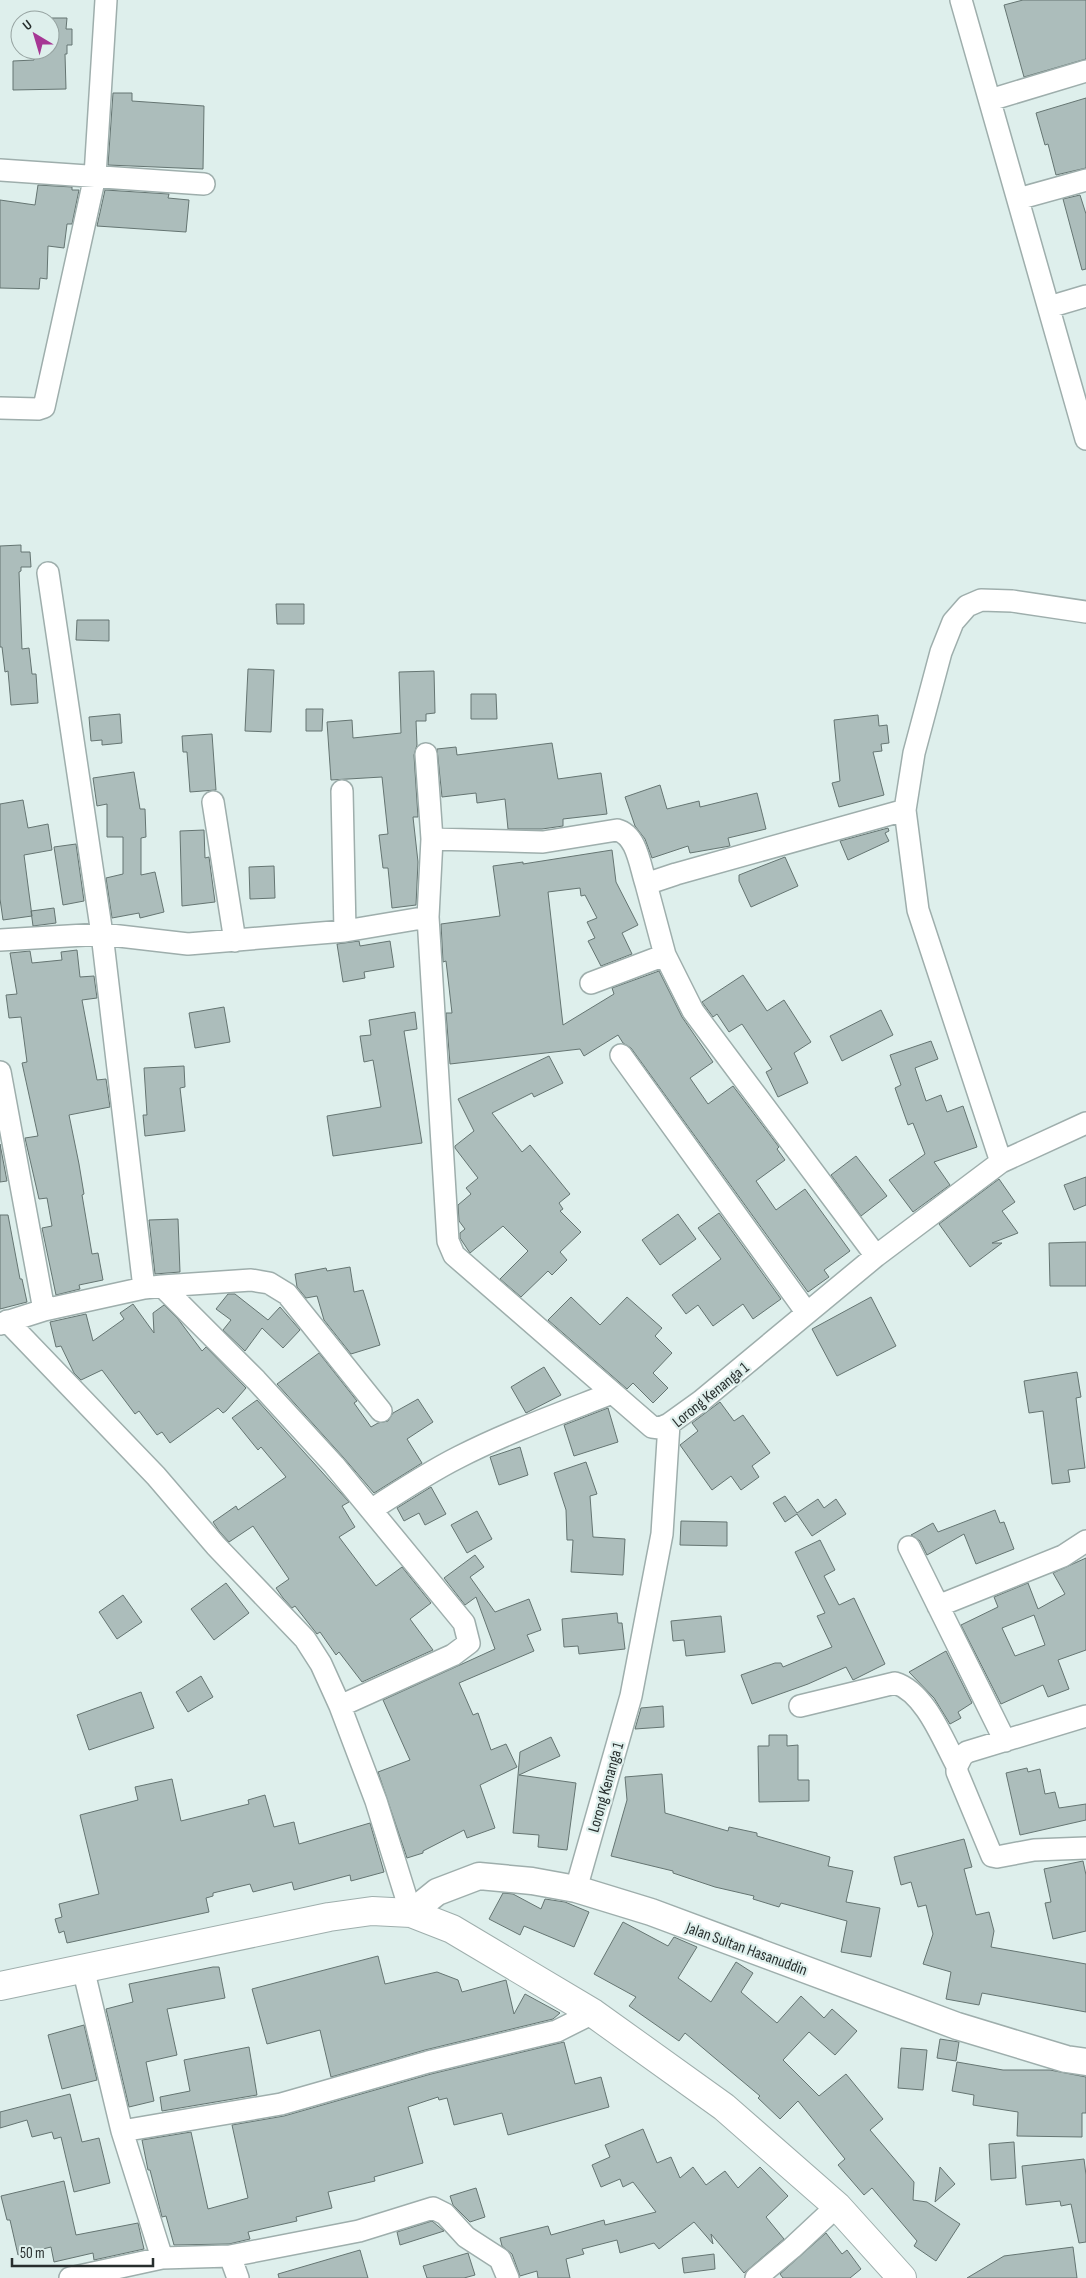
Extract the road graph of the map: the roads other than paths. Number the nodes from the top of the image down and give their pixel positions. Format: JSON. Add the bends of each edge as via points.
{"nodes":[{"id":1,"x":106,"y":0,"type":"edge"},
{"id":2,"x":961,"y":0,"type":"edge"},
{"id":3,"x":1086,"y":71,"type":"edge"},
{"id":4,"x":990,"y":100,"type":"junction"},
{"id":5,"x":0,"y":170,"type":"edge"},
{"id":6,"x":95,"y":176,"type":"junction"},
{"id":7,"x":1086,"y":180,"type":"edge"},
{"id":8,"x":204,"y":184,"type":"dead end"},
{"id":9,"x":1018,"y":199,"type":"junction"},
{"id":10,"x":1086,"y":296,"type":"edge"},
{"id":11,"x":1049,"y":307,"type":"junction"},
{"id":12,"x":0,"y":408,"type":"edge"},
{"id":13,"x":1082,"y":409,"type":"edge"},
{"id":14,"x":1086,"y":439,"type":"edge"},
{"id":15,"x":48,"y":573,"type":"dead end"},
{"id":16,"x":1086,"y":612,"type":"edge"},
{"id":17,"x":426,"y":754,"type":"dead end"},
{"id":18,"x":342,"y":791,"type":"dead end"},
{"id":19,"x":213,"y":802,"type":"dead end"},
{"id":20,"x":905,"y":810,"type":"junction"},
{"id":21,"x":432,"y":839,"type":"junction"},
{"id":22,"x":646,"y":884,"type":"junction"},
{"id":23,"x":428,"y":917,"type":"junction"},
{"id":24,"x":345,"y":931,"type":"junction"},
{"id":25,"x":102,"y":934,"type":"junction"},
{"id":26,"x":0,"y":940,"type":"edge"},
{"id":27,"x":235,"y":941,"type":"junction"},
{"id":28,"x":665,"y":955,"type":"junction"},
{"id":29,"x":591,"y":983,"type":"dead end"},
{"id":30,"x":621,"y":1055,"type":"dead end"},
{"id":31,"x":0,"y":1072,"type":"edge"},
{"id":32,"x":1086,"y":1123,"type":"edge"},
{"id":33,"x":1001,"y":1162,"type":"junction"},
{"id":34,"x":876,"y":1256,"type":"junction"},
{"id":35,"x":153,"y":1287,"type":"junction"},
{"id":36,"x":44,"y":1310,"type":"junction"},
{"id":37,"x":807,"y":1314,"type":"junction"},
{"id":38,"x":3,"y":1322,"type":"edge"},
{"id":39,"x":612,"y":1393,"type":"junction"},
{"id":40,"x":381,"y":1411,"type":"dead end"},
{"id":41,"x":669,"y":1424,"type":"junction"},
{"id":42,"x":371,"y":1510,"type":"junction"},
{"id":43,"x":1086,"y":1541,"type":"edge"},
{"id":44,"x":910,"y":1547,"type":"dead end"},
{"id":45,"x":938,"y":1606,"type":"junction"},
{"id":46,"x":340,"y":1706,"type":"junction"},
{"id":47,"x":800,"y":1706,"type":"dead end"},
{"id":48,"x":1086,"y":1716,"type":"edge"},
{"id":49,"x":1005,"y":1741,"type":"junction"},
{"id":50,"x":957,"y":1766,"type":"junction"},
{"id":51,"x":1086,"y":1848,"type":"edge"},
{"id":52,"x":576,"y":1889,"type":"junction"},
{"id":53,"x":411,"y":1913,"type":"junction"},
{"id":54,"x":83,"y":1968,"type":"junction"},
{"id":55,"x":0,"y":1986,"type":"edge"},
{"id":56,"x":593,"y":2013,"type":"junction"},
{"id":57,"x":1086,"y":2062,"type":"edge"},
{"id":58,"x":122,"y":2131,"type":"junction"},
{"id":59,"x":838,"y":2206,"type":"junction"},
{"id":60,"x":230,"y":2256,"type":"junction"},
{"id":61,"x":162,"y":2258,"type":"junction"},
{"id":62,"x":70,"y":2278,"type":"edge"},
{"id":63,"x":238,"y":2278,"type":"edge"},
{"id":64,"x":508,"y":2278,"type":"edge"},
{"id":65,"x":756,"y":2278,"type":"edge"},
{"id":66,"x":902,"y":2278,"type":"edge"}],
"edges":[{"from":1,"to":6,"type":"street"},
{"from":2,"to":4,"type":"street"},
{"from":3,"to":4,"type":"street"},
{"from":4,"to":9,"type":"street"},
{"from":5,"to":6,"type":"street"},
{"from":6,"to":8,"type":"street"},
{"from":6,"to":12,"type":"street","via":[[44,407]]},
{"from":7,"to":9,"type":"street"},
{"from":9,"to":11,"type":"street"},
{"from":10,"to":11,"type":"street"},
{"from":11,"to":13,"type":"street"},
{"from":13,"to":14,"type":"street"},
{"from":15,"to":25,"type":"street"},
{"from":16,"to":20,"type":"street","via":[[981,600],[967,606],[954,622],[941,652],[914,753]]},
{"from":17,"to":21,"type":"street"},
{"from":18,"to":24,"type":"street"},
{"from":19,"to":27,"type":"street"},
{"from":20,"to":22,"type":"street"},
{"from":20,"to":33,"type":"street","via":[[918,910]]},
{"from":21,"to":22,"type":"street","via":[[543,842],[617,830],[625,832],[631,839]]},
{"from":21,"to":23,"type":"street"},
{"from":22,"to":28,"type":"street"},
{"from":23,"to":24,"type":"street"},
{"from":23,"to":39,"type":"street","via":[[448,1241],[454,1255]]},
{"from":24,"to":27,"type":"street"},
{"from":25,"to":26,"type":"street"},
{"from":25,"to":27,"type":"street","via":[[188,944]]},
{"from":25,"to":35,"type":"street"},
{"from":28,"to":29,"type":"street"},
{"from":28,"to":34,"type":"street","via":[[694,1011]]},
{"from":30,"to":37,"type":"street"},
{"from":31,"to":36,"type":"street"},
{"from":32,"to":33,"type":"street","name":"Lorong Kenanga 1"},
{"from":33,"to":34,"type":"street","name":"Lorong Kenanga 1"},
{"from":34,"to":37,"type":"street","name":"Lorong Kenanga 1"},
{"from":35,"to":36,"type":"street"},
{"from":35,"to":40,"type":"street","via":[[251,1280],[269,1283],[287,1294]]},
{"from":35,"to":42,"type":"street","via":[[256,1380],[334,1464]]},
{"from":36,"to":38,"type":"street"},
{"from":37,"to":41,"type":"street","name":"Lorong Kenanga 1"},
{"from":38,"to":46,"type":"street","via":[[156,1476],[216,1546],[305,1639],[321,1664]]},
{"from":39,"to":41,"type":"street","via":[[652,1427]]},
{"from":39,"to":42,"type":"street","via":[[460,1456]]},
{"from":41,"to":52,"type":"street","name":"Lorong Kenanga 1","via":[[662,1534],[631,1696]]},
{"from":42,"to":46,"type":"street","via":[[464,1623],[469,1643],[442,1661]]},
{"from":43,"to":45,"type":"street","via":[[1063,1556]]},
{"from":44,"to":45,"type":"street"},
{"from":45,"to":49,"type":"street"},
{"from":46,"to":53,"type":"street","via":[[376,1801]]},
{"from":47,"to":50,"type":"street","via":[[896,1684],[906,1686],[926,1710]]},
{"from":48,"to":49,"type":"street"},
{"from":49,"to":50,"type":"street","via":[[967,1752]]},
{"from":50,"to":51,"type":"street","via":[[992,1856]]},
{"from":52,"to":53,"type":"street","name":"Jalan Sultan Hasanuddin","via":[[479,1876],[437,1892]]},
{"from":52,"to":57,"type":"street","name":"Jalan Sultan Hasanuddin","via":[[651,1912],[957,2026],[1066,2060]]},
{"from":53,"to":54,"type":"highway","via":[[372,1911],[329,1917]]},
{"from":53,"to":56,"type":"highway","via":[[452,1929]]},
{"from":54,"to":55,"type":"highway"},
{"from":54,"to":58,"type":"street"},
{"from":56,"to":58,"type":"street","via":[[557,2031],[428,2062],[281,2104]]},
{"from":56,"to":59,"type":"highway","via":[[724,2107]]},
{"from":58,"to":61,"type":"street"},
{"from":59,"to":65,"type":"street"},
{"from":59,"to":66,"type":"highway"},
{"from":60,"to":61,"type":"street"},
{"from":60,"to":63,"type":"street"},
{"from":60,"to":64,"type":"street","via":[[359,2230],[433,2208],[445,2214],[466,2237],[500,2259]]},
{"from":61,"to":62,"type":"street"}]}
